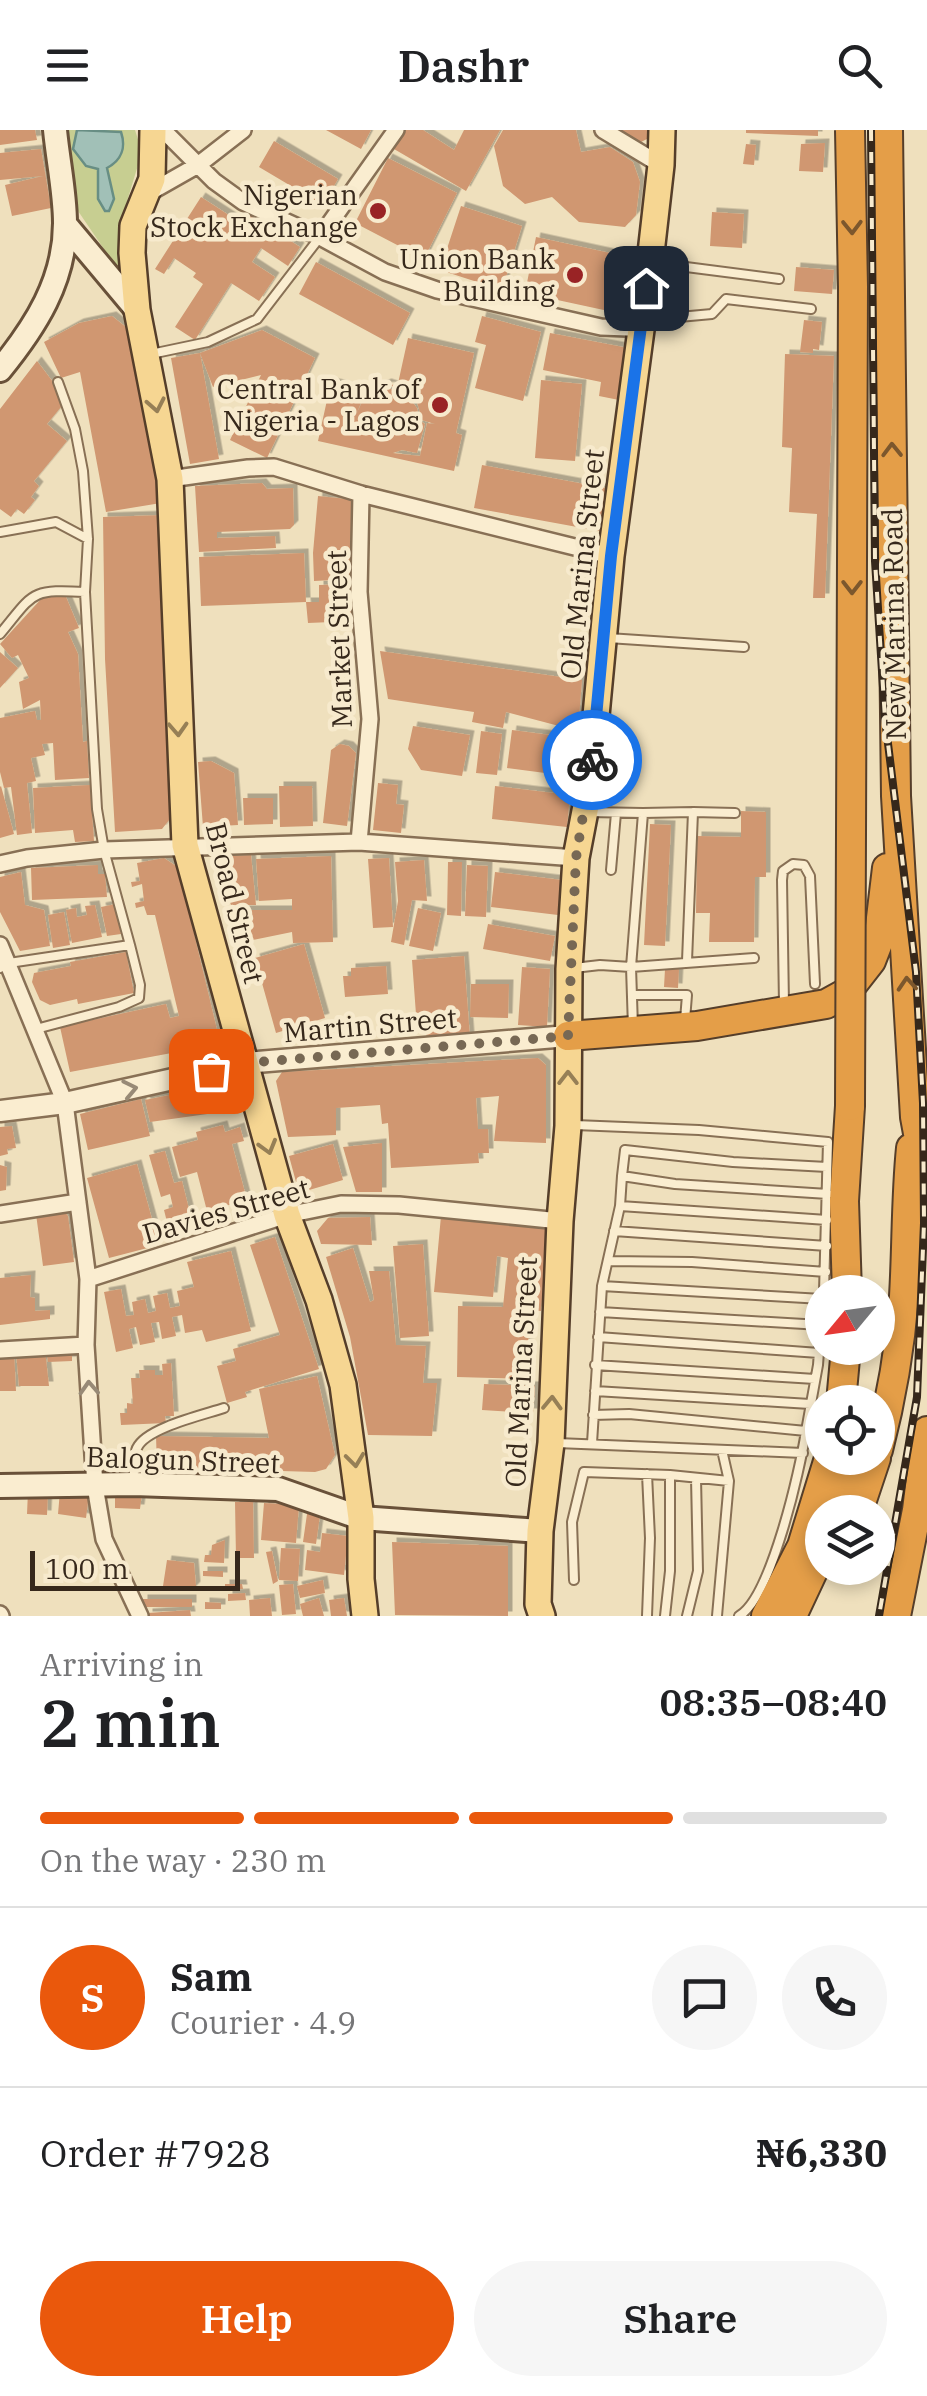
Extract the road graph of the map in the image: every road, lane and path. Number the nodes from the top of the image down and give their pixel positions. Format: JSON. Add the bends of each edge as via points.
{"nodes":[{"id":1,"x":55,"y":130,"type":"edge"},
{"id":2,"x":153,"y":130,"type":"edge"},
{"id":3,"x":163,"y":130,"type":"edge"},
{"id":4,"x":243,"y":130,"type":"edge"},
{"id":5,"x":396,"y":130,"type":"edge"},
{"id":6,"x":603,"y":130,"type":"edge"},
{"id":7,"x":662,"y":130,"type":"edge"},
{"id":8,"x":850,"y":130,"type":"edge"},
{"id":9,"x":888,"y":130,"type":"edge"},
{"id":10,"x":198,"y":165,"type":"junction"},
{"id":11,"x":661,"y":165,"type":"junction"},
{"id":12,"x":146,"y":195,"type":"junction"},
{"id":13,"x":65,"y":224,"type":"junction"},
{"id":14,"x":320,"y":236,"type":"junction"},
{"id":15,"x":650,"y":262,"type":"junction"},
{"id":16,"x":779,"y":279,"type":"dead end"},
{"id":17,"x":811,"y":309,"type":"dead end"},
{"id":18,"x":137,"y":310,"type":"junction"},
{"id":19,"x":642,"y":317,"type":"junction"},
{"id":20,"x":146,"y":355,"type":"junction"},
{"id":21,"x":0,"y":370,"type":"edge"},
{"id":22,"x":58,"y":382,"type":"dead end"},
{"id":23,"x":170,"y":479,"type":"junction"},
{"id":24,"x":361,"y":494,"type":"junction"},
{"id":25,"x":0,"y":532,"type":"edge"},
{"id":26,"x":88,"y":539,"type":"junction"},
{"id":27,"x":611,"y":556,"type":"junction"},
{"id":28,"x":85,"y":592,"type":"junction"},
{"id":29,"x":0,"y":634,"type":"edge"},
{"id":30,"x":604,"y":638,"type":"junction"},
{"id":31,"x":744,"y":646,"type":"dead end"},
{"id":32,"x":896,"y":796,"type":"junction"},
{"id":33,"x":585,"y":812,"type":"junction"},
{"id":34,"x":616,"y":812,"type":"junction"},
{"id":35,"x":693,"y":812,"type":"junction"},
{"id":36,"x":643,"y":813,"type":"junction"},
{"id":37,"x":735,"y":814,"type":"dead end"},
{"id":38,"x":359,"y":842,"type":"junction"},
{"id":39,"x":184,"y":845,"type":"junction"},
{"id":40,"x":104,"y":850,"type":"junction"},
{"id":41,"x":576,"y":858,"type":"junction"},
{"id":42,"x":0,"y":864,"type":"edge"},
{"id":43,"x":611,"y":870,"type":"dead end"},
{"id":44,"x":130,"y":945,"type":"junction"},
{"id":45,"x":0,"y":946,"type":"edge"},
{"id":46,"x":601,"y":953,"type":"dead end"},
{"id":47,"x":754,"y":958,"type":"dead end"},
{"id":48,"x":686,"y":961,"type":"junction"},
{"id":49,"x":5,"y":965,"type":"edge"},
{"id":50,"x":600,"y":965,"type":"junction"},
{"id":51,"x":631,"y":966,"type":"junction"},
{"id":52,"x":570,"y":969,"type":"junction"},
{"id":53,"x":815,"y":984,"type":"dead end"},
{"id":54,"x":632,"y":995,"type":"junction"},
{"id":55,"x":784,"y":1013,"type":"junction"},
{"id":56,"x":685,"y":1027,"type":"junction"},
{"id":57,"x":36,"y":1029,"type":"junction"},
{"id":58,"x":634,"y":1031,"type":"junction"},
{"id":59,"x":568,"y":1036,"type":"junction"},
{"id":60,"x":245,"y":1063,"type":"junction"},
{"id":61,"x":65,"y":1103,"type":"junction"},
{"id":62,"x":850,"y":1106,"type":"junction"},
{"id":63,"x":0,"y":1111,"type":"edge"},
{"id":64,"x":921,"y":1115,"type":"edge"},
{"id":65,"x":568,"y":1126,"type":"junction"},
{"id":66,"x":826,"y":1167,"type":"junction"},
{"id":67,"x":622,"y":1176,"type":"junction"},
{"id":68,"x":927,"y":1182,"type":"edge"},
{"id":69,"x":828,"y":1194,"type":"junction"},
{"id":70,"x":78,"y":1202,"type":"junction"},
{"id":71,"x":620,"y":1206,"type":"junction"},
{"id":72,"x":0,"y":1214,"type":"edge"},
{"id":73,"x":287,"y":1215,"type":"junction"},
{"id":74,"x":828,"y":1220,"type":"junction"},
{"id":75,"x":560,"y":1221,"type":"junction"},
{"id":76,"x":614,"y":1231,"type":"junction"},
{"id":77,"x":827,"y":1246,"type":"junction"},
{"id":78,"x":608,"y":1261,"type":"junction"},
{"id":79,"x":826,"y":1272,"type":"junction"},
{"id":80,"x":826,"y":1275,"type":"edge"},
{"id":81,"x":846,"y":1275,"type":"edge"},
{"id":82,"x":860,"y":1275,"type":"edge"},
{"id":83,"x":88,"y":1279,"type":"junction"},
{"id":84,"x":602,"y":1286,"type":"junction"},
{"id":85,"x":805,"y":1295,"type":"edge"},
{"id":86,"x":600,"y":1312,"type":"junction"},
{"id":87,"x":805,"y":1324,"type":"edge"},
{"id":88,"x":598,"y":1337,"type":"junction"},
{"id":89,"x":86,"y":1345,"type":"junction"},
{"id":90,"x":805,"y":1348,"type":"edge"},
{"id":91,"x":0,"y":1350,"type":"edge"},
{"id":92,"x":594,"y":1365,"type":"junction"},
{"id":93,"x":824,"y":1365,"type":"edge"},
{"id":94,"x":815,"y":1379,"type":"junction"},
{"id":95,"x":814,"y":1385,"type":"edge"},
{"id":96,"x":893,"y":1385,"type":"edge"},
{"id":97,"x":595,"y":1391,"type":"junction"},
{"id":98,"x":805,"y":1404,"type":"edge"},
{"id":99,"x":224,"y":1408,"type":"dead end"},
{"id":100,"x":593,"y":1415,"type":"junction"},
{"id":101,"x":805,"y":1431,"type":"edge"},
{"id":102,"x":927,"y":1431,"type":"edge"},
{"id":103,"x":551,"y":1442,"type":"junction"},
{"id":104,"x":592,"y":1444,"type":"junction"},
{"id":105,"x":722,"y":1450,"type":"junction"},
{"id":106,"x":805,"y":1454,"type":"edge"},
{"id":107,"x":647,"y":1474,"type":"junction"},
{"id":108,"x":670,"y":1475,"type":"junction"},
{"id":109,"x":807,"y":1475,"type":"edge"},
{"id":110,"x":813,"y":1475,"type":"edge"},
{"id":111,"x":696,"y":1478,"type":"junction"},
{"id":112,"x":729,"y":1481,"type":"junction"},
{"id":113,"x":134,"y":1484,"type":"junction"},
{"id":114,"x":0,"y":1486,"type":"edge"},
{"id":115,"x":95,"y":1486,"type":"junction"},
{"id":116,"x":362,"y":1518,"type":"junction"},
{"id":117,"x":540,"y":1530,"type":"junction"},
{"id":118,"x":574,"y":1580,"type":"dead end"},
{"id":119,"x":807,"y":1585,"type":"edge"},
{"id":120,"x":828,"y":1585,"type":"edge"},
{"id":121,"x":539,"y":1612,"type":"edge"},
{"id":122,"x":140,"y":1616,"type":"edge"},
{"id":123,"x":365,"y":1616,"type":"edge"},
{"id":124,"x":647,"y":1616,"type":"edge"},
{"id":125,"x":665,"y":1616,"type":"edge"},
{"id":126,"x":687,"y":1616,"type":"edge"},
{"id":127,"x":717,"y":1616,"type":"edge"},
{"id":128,"x":739,"y":1616,"type":"edge"},
{"id":129,"x":766,"y":1616,"type":"edge"},
{"id":130,"x":792,"y":1616,"type":"edge"},
{"id":131,"x":812,"y":1616,"type":"edge"},
{"id":132,"x":896,"y":1616,"type":"edge"}],
"edges":[{"from":1,"to":13,"type":"main road"},
{"from":2,"to":12,"type":"main road","name":"Broad Street"},
{"from":3,"to":10,"type":"street"},
{"from":4,"to":10,"type":"street"},
{"from":5,"to":14,"type":"street"},
{"from":6,"to":11,"type":"street"},
{"from":7,"to":11,"type":"main road","name":"Old Marina Street"},
{"from":8,"to":62,"type":"highway","name":"New Marina Road","one_way":true,"bridge":true},
{"from":32,"to":9,"type":"highway","name":"New Marina Road","one_way":true},
{"from":10,"to":12,"type":"street"},
{"from":10,"to":14,"type":"street","via":[[243,202]]},
{"from":11,"to":15,"type":"main road","name":"Old Marina Street"},
{"from":12,"to":18,"type":"main road","name":"Broad Street","via":[[133,226]]},
{"from":13,"to":18,"type":"main road","name":"Broad Street"},
{"from":13,"to":21,"type":"main road","via":[[48,299]]},
{"from":14,"to":19,"type":"street","via":[[385,272],[437,290],[601,328],[628,328]]},
{"from":14,"to":20,"type":"lane","via":[[257,318],[208,342]]},
{"from":15,"to":16,"type":"lane"},
{"from":15,"to":19,"type":"main road","name":"Old Marina Street"},
{"from":17,"to":19,"type":"lane","via":[[726,300],[712,314]]},
{"from":18,"to":20,"type":"main road","name":"Broad Street"},
{"from":19,"to":27,"type":"main road","name":"Old Marina Street"},
{"from":20,"to":23,"type":"main road","name":"Broad Street","one_way":true},
{"from":22,"to":26,"type":"lane","via":[[80,457]]},
{"from":23,"to":24,"type":"street","via":[[274,467]]},
{"from":23,"to":39,"type":"main road","name":"Broad Street","one_way":true},
{"from":24,"to":27,"type":"street"},
{"from":24,"to":38,"type":"street","name":"Market Street","via":[[359,592],[370,719]]},
{"from":25,"to":26,"type":"lane","via":[[56,522]]},
{"from":26,"to":28,"type":"lane"},
{"from":27,"to":30,"type":"main road","name":"Old Marina Street"},
{"from":28,"to":29,"type":"lane","via":[[42,592]]},
{"from":28,"to":40,"type":"lane"},
{"from":30,"to":31,"type":"lane"},
{"from":30,"to":33,"type":"main road","name":"Old Marina Street"},
{"from":32,"to":55,"type":"highway","via":[[871,962],[846,993]]},
{"from":64,"to":32,"type":"highway","name":"New Marina Road","one_way":true},
{"from":33,"to":34,"type":"lane"},
{"from":33,"to":41,"type":"main road","name":"Old Marina Street"},
{"from":34,"to":36,"type":"lane"},
{"from":34,"to":43,"type":"lane"},
{"from":35,"to":36,"type":"lane"},
{"from":35,"to":37,"type":"lane"},
{"from":35,"to":48,"type":"lane"},
{"from":36,"to":51,"type":"lane"},
{"from":38,"to":39,"type":"street"},
{"from":38,"to":41,"type":"street"},
{"from":39,"to":40,"type":"street"},
{"from":39,"to":60,"type":"main road","name":"Broad Street"},
{"from":40,"to":42,"type":"street"},
{"from":40,"to":44,"type":"lane"},
{"from":41,"to":52,"type":"main road","name":"Old Marina Street"},
{"from":44,"to":49,"type":"lane"},
{"from":44,"to":57,"type":"lane","via":[[139,998]]},
{"from":45,"to":49,"type":"street"},
{"from":46,"to":50,"type":"lane"},
{"from":47,"to":48,"type":"lane"},
{"from":48,"to":51,"type":"lane"},
{"from":49,"to":57,"type":"street"},
{"from":50,"to":51,"type":"lane"},
{"from":50,"to":52,"type":"lane"},
{"from":51,"to":54,"type":"lane"},
{"from":52,"to":59,"type":"main road","name":"Old Marina Street"},
{"from":53,"to":55,"type":"lane","via":[[810,876],[793,864],[782,880]]},
{"from":54,"to":56,"type":"lane","via":[[687,994]]},
{"from":54,"to":58,"type":"lane"},
{"from":55,"to":56,"type":"highway"},
{"from":56,"to":58,"type":"highway"},
{"from":57,"to":61,"type":"street"},
{"from":58,"to":59,"type":"highway"},
{"from":59,"to":60,"type":"street","name":"Martin Street"},
{"from":65,"to":59,"type":"main road","name":"Old Marina Street","one_way":true},
{"from":61,"to":60,"type":"street","name":"Martin Street","one_way":true},
{"from":60,"to":73,"type":"main road","name":"Broad Street","one_way":true},
{"from":61,"to":63,"type":"street","name":"Martin Street"},
{"from":61,"to":70,"type":"street"},
{"from":62,"to":81,"type":"highway"},
{"from":62,"to":82,"type":"highway"},
{"from":64,"to":68,"type":"highway"},
{"from":64,"to":96,"type":"highway","via":[[907,1188]]},
{"from":65,"to":66,"type":"lane","via":[[828,1142]]},
{"from":65,"to":75,"type":"main road","name":"Old Marina Street"},
{"from":66,"to":67,"type":"lane","via":[[625,1150]]},
{"from":66,"to":69,"type":"lane"},
{"from":67,"to":69,"type":"lane"},
{"from":67,"to":71,"type":"lane"},
{"from":69,"to":74,"type":"lane"},
{"from":70,"to":72,"type":"street"},
{"from":70,"to":83,"type":"street"},
{"from":71,"to":74,"type":"lane"},
{"from":71,"to":76,"type":"lane"},
{"from":73,"to":75,"type":"street","name":"Davies Street","via":[[341,1204],[399,1205]]},
{"from":73,"to":83,"type":"street","name":"Davies Street"},
{"from":73,"to":116,"type":"main road","name":"Broad Street","one_way":true,"via":[[343,1386]]},
{"from":74,"to":77,"type":"lane"},
{"from":103,"to":75,"type":"main road","name":"Old Marina Street","one_way":true},
{"from":76,"to":77,"type":"lane"},
{"from":76,"to":78,"type":"lane"},
{"from":77,"to":79,"type":"lane"},
{"from":78,"to":79,"type":"lane"},
{"from":78,"to":84,"type":"lane"},
{"from":79,"to":80,"type":"lane"},
{"from":83,"to":89,"type":"street"},
{"from":84,"to":85,"type":"lane"},
{"from":84,"to":86,"type":"lane"},
{"from":86,"to":87,"type":"lane"},
{"from":86,"to":88,"type":"lane"},
{"from":88,"to":90,"type":"lane"},
{"from":88,"to":92,"type":"lane"},
{"from":89,"to":91,"type":"street"},
{"from":115,"to":89,"type":"street","one_way":true},
{"from":92,"to":94,"type":"lane"},
{"from":92,"to":97,"type":"lane"},
{"from":93,"to":94,"type":"lane"},
{"from":94,"to":95,"type":"lane"},
{"from":97,"to":98,"type":"lane"},
{"from":97,"to":100,"type":"lane"},
{"from":99,"to":113,"type":"lane","via":[[139,1443]]},
{"from":100,"to":101,"type":"lane"},
{"from":100,"to":104,"type":"lane"},
{"from":102,"to":132,"type":"highway"},
{"from":103,"to":104,"type":"lane"},
{"from":103,"to":117,"type":"main road","name":"Old Marina Street"},
{"from":104,"to":105,"type":"lane"},
{"from":105,"to":106,"type":"lane"},
{"from":105,"to":112,"type":"lane"},
{"from":107,"to":108,"type":"lane"},
{"from":107,"to":118,"type":"lane","via":[[584,1472],[572,1522]]},
{"from":107,"to":124,"type":"lane"},
{"from":108,"to":111,"type":"lane"},
{"from":108,"to":125,"type":"lane"},
{"from":109,"to":128,"type":"lane","via":[[756,1598]]},
{"from":110,"to":129,"type":"highway","via":[[802,1546]]},
{"from":111,"to":112,"type":"lane"},
{"from":111,"to":126,"type":"lane","via":[[698,1572]]},
{"from":112,"to":127,"type":"lane"},
{"from":113,"to":115,"type":"main road","name":"Balogun Street"},
{"from":113,"to":116,"type":"main road","name":"Balogun Street","via":[[278,1489]]},
{"from":114,"to":115,"type":"main road","name":"Balogun Street"},
{"from":115,"to":122,"type":"street","via":[[104,1538]]},
{"from":116,"to":117,"type":"main road","name":"Balogun Street"},
{"from":116,"to":123,"type":"main road","name":"Broad Street"},
{"from":117,"to":121,"type":"main road","name":"Old Marina Street"},
{"from":119,"to":130,"type":"highway"},
{"from":120,"to":131,"type":"highway"}]}
